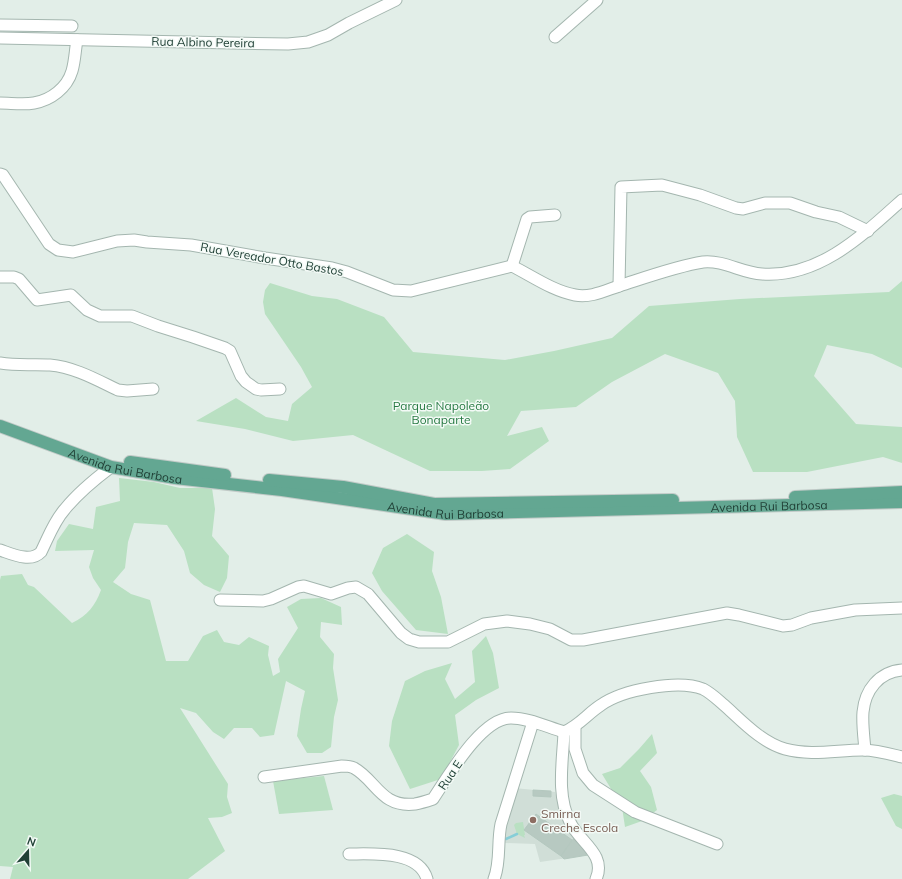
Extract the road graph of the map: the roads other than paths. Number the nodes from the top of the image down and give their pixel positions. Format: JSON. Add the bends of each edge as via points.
{"nodes":[{"id":1,"x":396,"y":0,"type":"edge"},
{"id":2,"x":597,"y":0,"type":"edge"},
{"id":3,"x":0,"y":25,"type":"edge"},
{"id":4,"x":72,"y":26,"type":"dead end"},
{"id":5,"x":555,"y":37,"type":"dead end"},
{"id":6,"x":0,"y":38,"type":"edge"},
{"id":7,"x":77,"y":40,"type":"junction"},
{"id":8,"x":0,"y":103,"type":"edge"},
{"id":9,"x":0,"y":174,"type":"edge"},
{"id":10,"x":902,"y":200,"type":"edge"},
{"id":11,"x":555,"y":215,"type":"dead end"},
{"id":12,"x":868,"y":231,"type":"junction"},
{"id":13,"x":512,"y":266,"type":"junction"},
{"id":14,"x":0,"y":277,"type":"edge"},
{"id":15,"x":619,"y":286,"type":"junction"},
{"id":16,"x":0,"y":363,"type":"edge"},
{"id":17,"x":153,"y":389,"type":"dead end"},
{"id":18,"x":280,"y":389,"type":"dead end"},
{"id":19,"x":0,"y":419,"type":"edge"},
{"id":20,"x":0,"y":426,"type":"edge"},
{"id":21,"x":111,"y":467,"type":"junction"},
{"id":22,"x":902,"y":492,"type":"edge"},
{"id":23,"x":902,"y":502,"type":"edge"},
{"id":24,"x":0,"y":550,"type":"edge"},
{"id":25,"x":220,"y":600,"type":"dead end"},
{"id":26,"x":902,"y":608,"type":"edge"},
{"id":27,"x":902,"y":670,"type":"edge"},
{"id":28,"x":534,"y":722,"type":"junction"},
{"id":29,"x":570,"y":729,"type":"junction"},
{"id":30,"x":865,"y":750,"type":"junction"},
{"id":31,"x":902,"y":757,"type":"edge"},
{"id":32,"x":264,"y":777,"type":"dead end"},
{"id":33,"x":717,"y":844,"type":"dead end"},
{"id":34,"x":349,"y":854,"type":"dead end"},
{"id":35,"x":427,"y":879,"type":"edge"},
{"id":36,"x":494,"y":879,"type":"edge"},
{"id":37,"x":596,"y":879,"type":"edge"}],
"edges":[{"from":1,"to":7,"type":"street","name":"Rua Albino Pereira","via":[[328,35],[308,42],[239,44]]},
{"from":2,"to":5,"type":"street"},
{"from":3,"to":4,"type":"street"},
{"from":6,"to":7,"type":"street","name":"Rua Albino Pereira"},
{"from":7,"to":8,"type":"street","via":[[71,75],[58,92],[34,103]]},
{"from":9,"to":13,"type":"street","name":"Rua Vereador Otto Bastos","via":[[49,244],[58,250],[73,252],[117,241],[134,240],[191,245],[332,268],[393,290],[411,291]]},
{"from":10,"to":12,"type":"street"},
{"from":11,"to":13,"type":"street","via":[[527,218]]},
{"from":12,"to":15,"type":"street","via":[[845,249],[813,265],[789,272],[749,273],[723,263],[705,262]]},
{"from":12,"to":15,"type":"street","via":[[838,216],[790,203],[765,203],[736,208],[662,185],[621,187]]},
{"from":13,"to":15,"type":"street","via":[[558,290],[576,296],[592,295]]},
{"from":14,"to":18,"type":"street","via":[[19,279],[37,300],[71,295],[87,310],[100,316],[132,316],[225,348],[230,351],[246,382],[256,389]]},
{"from":16,"to":17,"type":"street","via":[[51,365],[118,390]]},
{"from":19,"to":22,"type":"main road","name":"Avenida Rui Barbosa","via":[[104,457],[127,462],[218,475],[343,487],[434,504],[753,499]]},
{"from":20,"to":21,"type":"main road","name":"Avenida Rui Barbosa"},
{"from":21,"to":23,"type":"main road","name":"Avenida Rui Barbosa","via":[[175,478],[282,490],[446,514]]},
{"from":21,"to":24,"type":"street","via":[[93,480],[65,509],[37,556],[32,558]]},
{"from":25,"to":26,"type":"street","via":[[263,601],[304,586],[331,594],[356,587],[368,594],[408,639],[419,642],[448,642],[484,624],[507,621],[550,629],[571,640],[583,640],[727,613],[783,626],[855,610]]},
{"from":27,"to":30,"type":"street","via":[[882,676],[865,699]]},
{"from":28,"to":29,"type":"street","name":"Rua E"},
{"from":28,"to":32,"type":"street","name":"Rua E","via":[[509,718],[495,723],[468,748],[433,799],[414,804],[398,803],[382,795],[352,767],[342,766]]},
{"from":28,"to":36,"type":"street","via":[[498,835],[498,862]]},
{"from":29,"to":30,"type":"street","via":[[601,705],[618,696],[642,689],[682,685],[706,691],[751,730],[784,749],[812,753]]},
{"from":29,"to":33,"type":"street","via":[[583,773],[593,785],[635,812]]},
{"from":29,"to":37,"type":"street","via":[[562,794],[569,821],[594,852],[599,864]]},
{"from":30,"to":31,"type":"street"},
{"from":34,"to":35,"type":"street","via":[[391,854],[411,860],[420,867]]}]}
